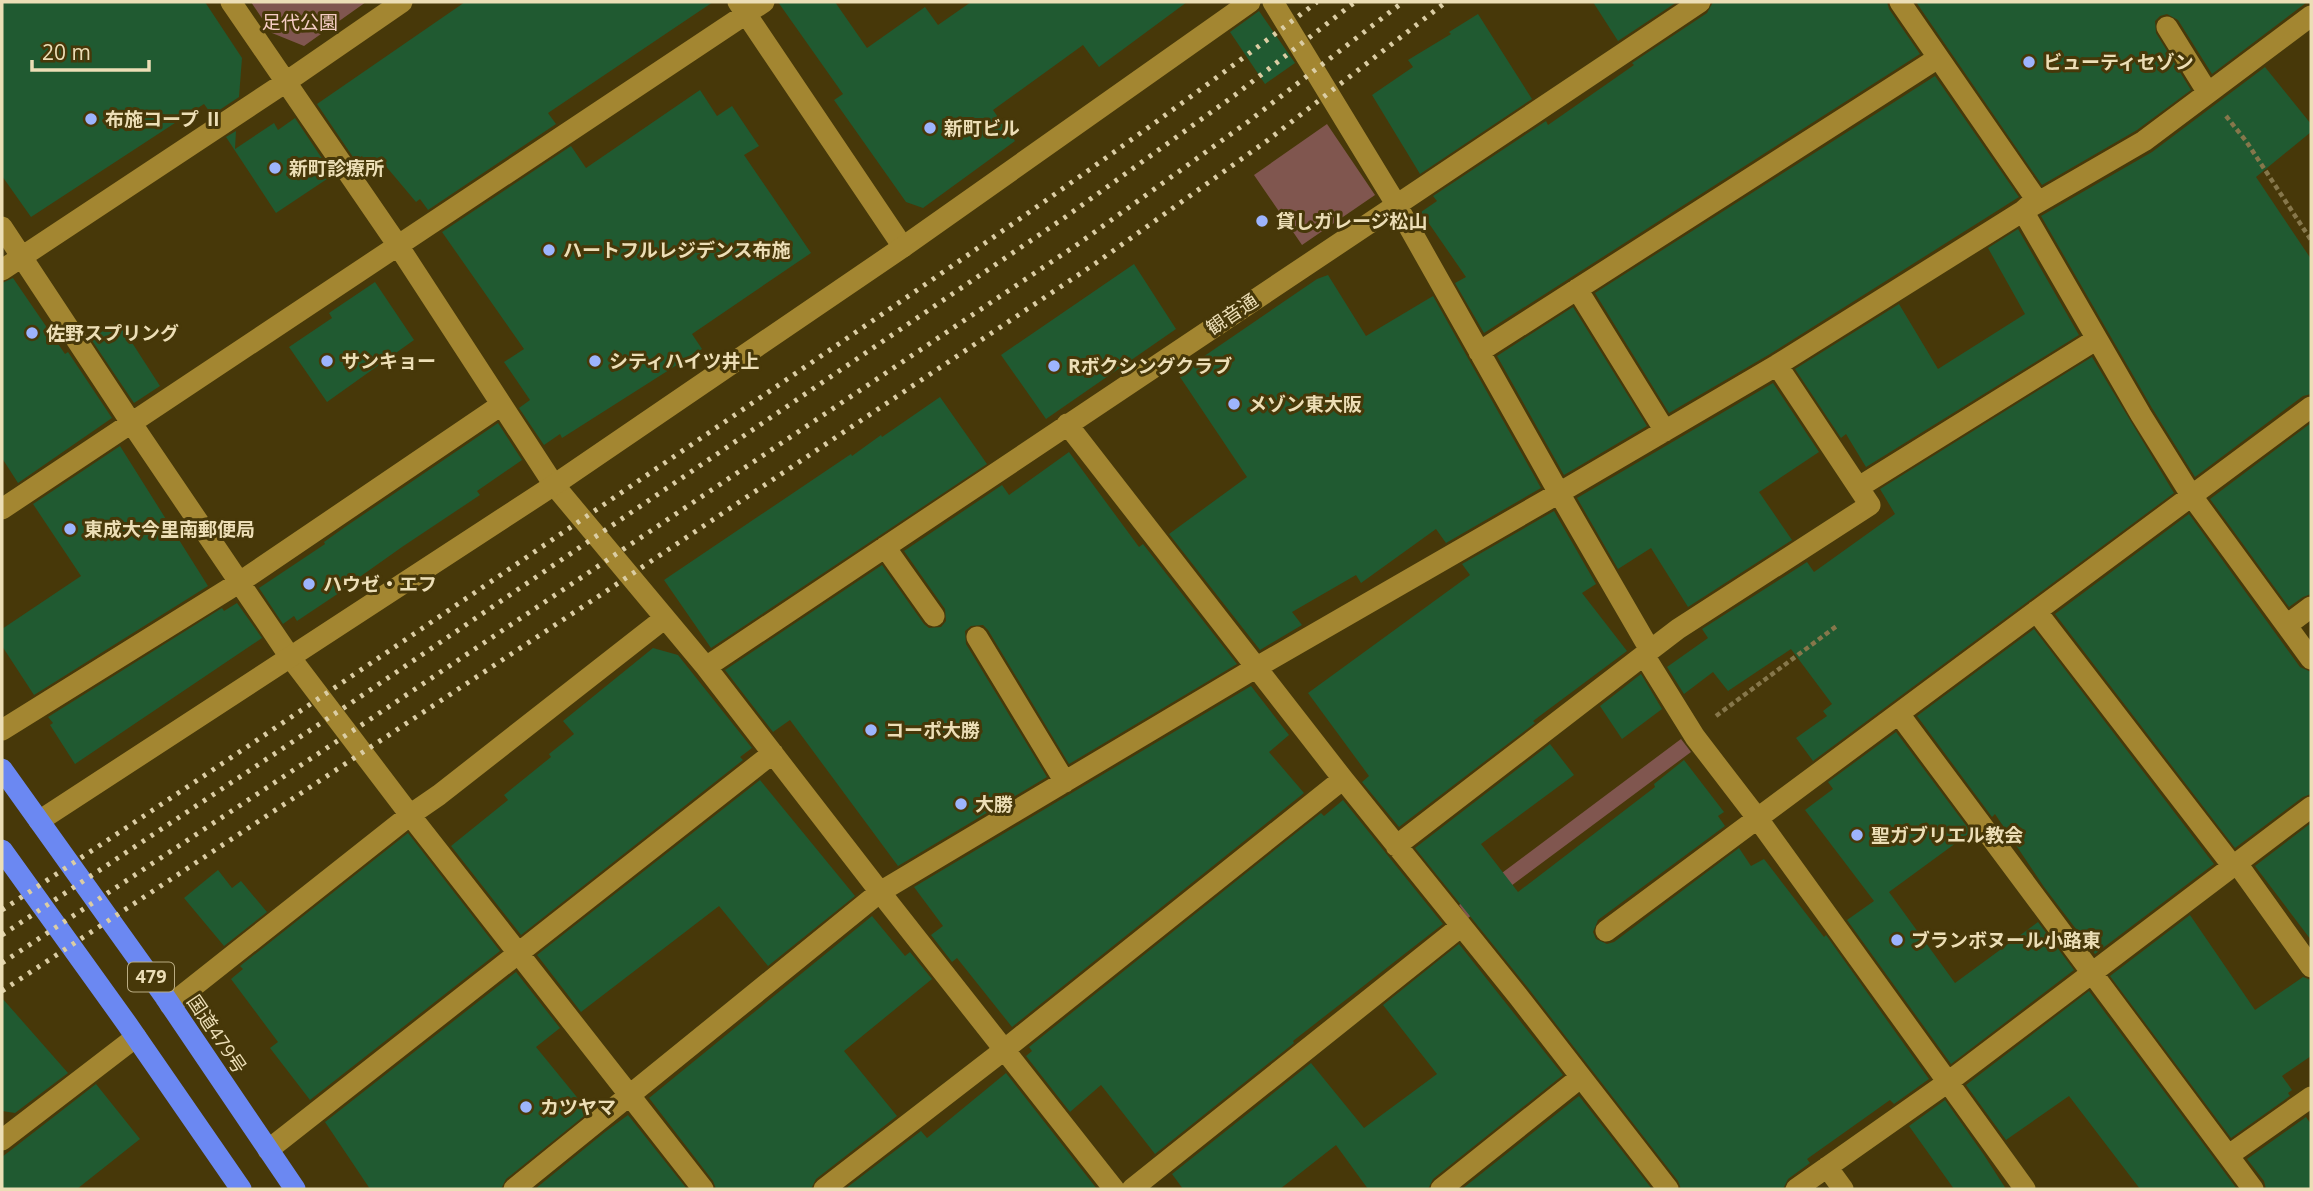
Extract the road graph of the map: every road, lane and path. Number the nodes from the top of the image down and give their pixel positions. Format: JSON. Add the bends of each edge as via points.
{"nodes":[{"id":1,"x":232,"y":2,"type":"edge"},
{"id":2,"x":402,"y":2,"type":"edge"},
{"id":3,"x":1250,"y":2,"type":"edge"},
{"id":4,"x":1273,"y":2,"type":"edge"},
{"id":5,"x":1700,"y":2,"type":"edge"},
{"id":6,"x":1900,"y":2,"type":"edge"},
{"id":7,"x":750,"y":6,"type":"edge"},
{"id":8,"x":2311,"y":16,"type":"edge"},
{"id":9,"x":2167,"y":27,"type":"dead end"},
{"id":10,"x":1938,"y":58,"type":"junction"},
{"id":11,"x":286,"y":82,"type":"junction"},
{"id":12,"x":2208,"y":93,"type":"junction"},
{"id":13,"x":1396,"y":204,"type":"junction"},
{"id":14,"x":2023,"y":211,"type":"junction"},
{"id":15,"x":2,"y":227,"type":"edge"},
{"id":16,"x":2311,"y":240,"type":"edge"},
{"id":17,"x":399,"y":247,"type":"junction"},
{"id":18,"x":903,"y":247,"type":"junction"},
{"id":19,"x":21,"y":257,"type":"junction"},
{"id":20,"x":2,"y":270,"type":"edge"},
{"id":21,"x":1577,"y":289,"type":"junction"},
{"id":22,"x":2096,"y":339,"type":"junction"},
{"id":23,"x":1479,"y":352,"type":"junction"},
{"id":24,"x":1777,"y":365,"type":"junction"},
{"id":25,"x":501,"y":405,"type":"junction"},
{"id":26,"x":2311,"y":407,"type":"edge"},
{"id":27,"x":132,"y":424,"type":"junction"},
{"id":28,"x":1067,"y":424,"type":"junction"},
{"id":29,"x":1665,"y":431,"type":"junction"},
{"id":30,"x":554,"y":485,"type":"junction"},
{"id":31,"x":1858,"y":487,"type":"junction"},
{"id":32,"x":1559,"y":494,"type":"junction"},
{"id":33,"x":2191,"y":495,"type":"junction"},
{"id":34,"x":2,"y":509,"type":"edge"},
{"id":35,"x":885,"y":547,"type":"junction"},
{"id":36,"x":240,"y":582,"type":"junction"},
{"id":37,"x":2311,"y":607,"type":"edge"},
{"id":38,"x":2036,"y":611,"type":"junction"},
{"id":39,"x":934,"y":616,"type":"dead end"},
{"id":40,"x":665,"y":618,"type":"junction"},
{"id":41,"x":1838,"y":625,"type":"dead end"},
{"id":42,"x":2287,"y":625,"type":"junction"},
{"id":43,"x":977,"y":637,"type":"dead end"},
{"id":44,"x":1647,"y":652,"type":"junction"},
{"id":45,"x":290,"y":657,"type":"junction"},
{"id":46,"x":2311,"y":659,"type":"edge"},
{"id":47,"x":706,"y":667,"type":"junction"},
{"id":48,"x":1257,"y":667,"type":"junction"},
{"id":49,"x":1899,"y":714,"type":"junction"},
{"id":50,"x":2,"y":730,"type":"edge"},
{"id":51,"x":1692,"y":733,"type":"junction"},
{"id":52,"x":773,"y":753,"type":"junction"},
{"id":53,"x":2,"y":769,"type":"edge"},
{"id":54,"x":1343,"y":779,"type":"junction"},
{"id":55,"x":1065,"y":782,"type":"junction"},
{"id":56,"x":2311,"y":807,"type":"edge"},
{"id":57,"x":410,"y":815,"type":"junction"},
{"id":58,"x":1758,"y":819,"type":"junction"},
{"id":59,"x":39,"y":821,"type":"junction"},
{"id":60,"x":1396,"y":846,"type":"junction"},
{"id":61,"x":2,"y":850,"type":"edge"},
{"id":62,"x":2234,"y":864,"type":"junction"},
{"id":63,"x":880,"y":892,"type":"junction"},
{"id":64,"x":1460,"y":927,"type":"junction"},
{"id":65,"x":1606,"y":931,"type":"dead end"},
{"id":66,"x":518,"y":952,"type":"junction"},
{"id":67,"x":2311,"y":967,"type":"edge"},
{"id":68,"x":2093,"y":972,"type":"junction"},
{"id":69,"x":170,"y":1005,"type":"junction"},
{"id":70,"x":136,"y":1037,"type":"junction"},
{"id":71,"x":1004,"y":1049,"type":"junction"},
{"id":72,"x":1581,"y":1076,"type":"junction"},
{"id":73,"x":1948,"y":1082,"type":"junction"},
{"id":74,"x":630,"y":1095,"type":"junction"},
{"id":75,"x":2311,"y":1097,"type":"edge"},
{"id":76,"x":2,"y":1140,"type":"edge"},
{"id":77,"x":268,"y":1150,"type":"junction"},
{"id":78,"x":2229,"y":1155,"type":"junction"},
{"id":79,"x":1827,"y":1167,"type":"junction"},
{"id":80,"x":241,"y":1189,"type":"edge"},
{"id":81,"x":295,"y":1189,"type":"edge"},
{"id":82,"x":514,"y":1189,"type":"edge"},
{"id":83,"x":704,"y":1189,"type":"edge"},
{"id":84,"x":824,"y":1189,"type":"edge"},
{"id":85,"x":1114,"y":1189,"type":"edge"},
{"id":86,"x":1132,"y":1189,"type":"edge"},
{"id":87,"x":1441,"y":1189,"type":"edge"},
{"id":88,"x":1668,"y":1189,"type":"edge"},
{"id":89,"x":1796,"y":1189,"type":"edge"},
{"id":90,"x":1843,"y":1189,"type":"edge"},
{"id":91,"x":2025,"y":1189,"type":"edge"},
{"id":92,"x":2253,"y":1189,"type":"edge"}],
"edges":[{"from":1,"to":11,"type":"street"},
{"from":2,"to":11,"type":"street"},
{"from":3,"to":18,"type":"street"},
{"from":4,"to":13,"type":"street"},
{"from":5,"to":13,"type":"street","name":"観音通"},
{"from":6,"to":10,"type":"street"},
{"from":7,"to":17,"type":"street"},
{"from":7,"to":18,"type":"street"},
{"from":8,"to":12,"type":"street"},
{"from":9,"to":12,"type":"street"},
{"from":10,"to":14,"type":"street","via":[[2036,199]]},
{"from":10,"to":21,"type":"street"},
{"from":11,"to":17,"type":"street"},
{"from":11,"to":19,"type":"street"},
{"from":12,"to":14,"type":"street","via":[[2144,141]]},
{"from":12,"to":16,"type":"path","via":[[2246,141]]},
{"from":13,"to":23,"type":"street"},
{"from":13,"to":28,"type":"street","name":"観音通"},
{"from":14,"to":22,"type":"street"},
{"from":14,"to":24,"type":"street"},
{"from":15,"to":19,"type":"street"},
{"from":17,"to":25,"type":"street"},
{"from":17,"to":27,"type":"street"},
{"from":18,"to":30,"type":"street"},
{"from":19,"to":20,"type":"street"},
{"from":19,"to":27,"type":"street"},
{"from":21,"to":23,"type":"street"},
{"from":21,"to":29,"type":"street"},
{"from":22,"to":31,"type":"street"},
{"from":22,"to":33,"type":"street"},
{"from":23,"to":32,"type":"street"},
{"from":24,"to":29,"type":"street"},
{"from":24,"to":31,"type":"street"},
{"from":25,"to":30,"type":"street"},
{"from":25,"to":36,"type":"street"},
{"from":26,"to":33,"type":"street"},
{"from":27,"to":34,"type":"street"},
{"from":27,"to":36,"type":"street"},
{"from":28,"to":35,"type":"street","name":"観音通"},
{"from":28,"to":48,"type":"street"},
{"from":29,"to":32,"type":"street"},
{"from":30,"to":40,"type":"street"},
{"from":30,"to":45,"type":"street"},
{"from":31,"to":44,"type":"street","via":[[1870,505]]},
{"from":32,"to":44,"type":"street"},
{"from":32,"to":48,"type":"street"},
{"from":33,"to":38,"type":"street"},
{"from":33,"to":42,"type":"street"},
{"from":35,"to":39,"type":"street"},
{"from":35,"to":47,"type":"street","name":"観音通"},
{"from":36,"to":45,"type":"street"},
{"from":36,"to":50,"type":"street"},
{"from":37,"to":42,"type":"street"},
{"from":38,"to":49,"type":"street"},
{"from":38,"to":62,"type":"street"},
{"from":40,"to":47,"type":"street"},
{"from":40,"to":57,"type":"street"},
{"from":41,"to":51,"type":"path"},
{"from":42,"to":46,"type":"street"},
{"from":43,"to":55,"type":"street"},
{"from":44,"to":51,"type":"street"},
{"from":44,"to":60,"type":"street"},
{"from":45,"to":57,"type":"street"},
{"from":45,"to":59,"type":"street"},
{"from":47,"to":52,"type":"street"},
{"from":48,"to":54,"type":"street"},
{"from":48,"to":55,"type":"street"},
{"from":49,"to":58,"type":"street"},
{"from":49,"to":68,"type":"street"},
{"from":51,"to":58,"type":"street"},
{"from":52,"to":63,"type":"street"},
{"from":52,"to":66,"type":"street"},
{"from":53,"to":59,"type":"highway","name":"国道479号","number":"479"},
{"from":54,"to":60,"type":"street"},
{"from":54,"to":71,"type":"street"},
{"from":55,"to":63,"type":"street"},
{"from":56,"to":62,"type":"street"},
{"from":57,"to":66,"type":"street"},
{"from":57,"to":69,"type":"street"},
{"from":58,"to":65,"type":"street"},
{"from":58,"to":73,"type":"street"},
{"from":59,"to":69,"type":"highway","name":"国道479号","number":"479"},
{"from":60,"to":64,"type":"street"},
{"from":61,"to":70,"type":"highway","number":"479"},
{"from":62,"to":67,"type":"street"},
{"from":62,"to":68,"type":"street"},
{"from":63,"to":71,"type":"street"},
{"from":63,"to":74,"type":"street"},
{"from":64,"to":72,"type":"street"},
{"from":64,"to":86,"type":"street"},
{"from":66,"to":74,"type":"street"},
{"from":66,"to":77,"type":"street"},
{"from":68,"to":73,"type":"street"},
{"from":68,"to":78,"type":"street"},
{"from":69,"to":77,"type":"highway","name":"国道479号","number":"479"},
{"from":70,"to":76,"type":"street"},
{"from":70,"to":80,"type":"highway","number":"479"},
{"from":71,"to":84,"type":"street"},
{"from":71,"to":85,"type":"street"},
{"from":72,"to":87,"type":"street"},
{"from":72,"to":88,"type":"street"},
{"from":73,"to":79,"type":"street"},
{"from":73,"to":91,"type":"street"},
{"from":74,"to":82,"type":"street"},
{"from":74,"to":83,"type":"street"},
{"from":75,"to":78,"type":"street"},
{"from":77,"to":81,"type":"highway","name":"国道479号","number":"479"},
{"from":78,"to":92,"type":"street"},
{"from":79,"to":89,"type":"street"},
{"from":79,"to":90,"type":"street"}]}
